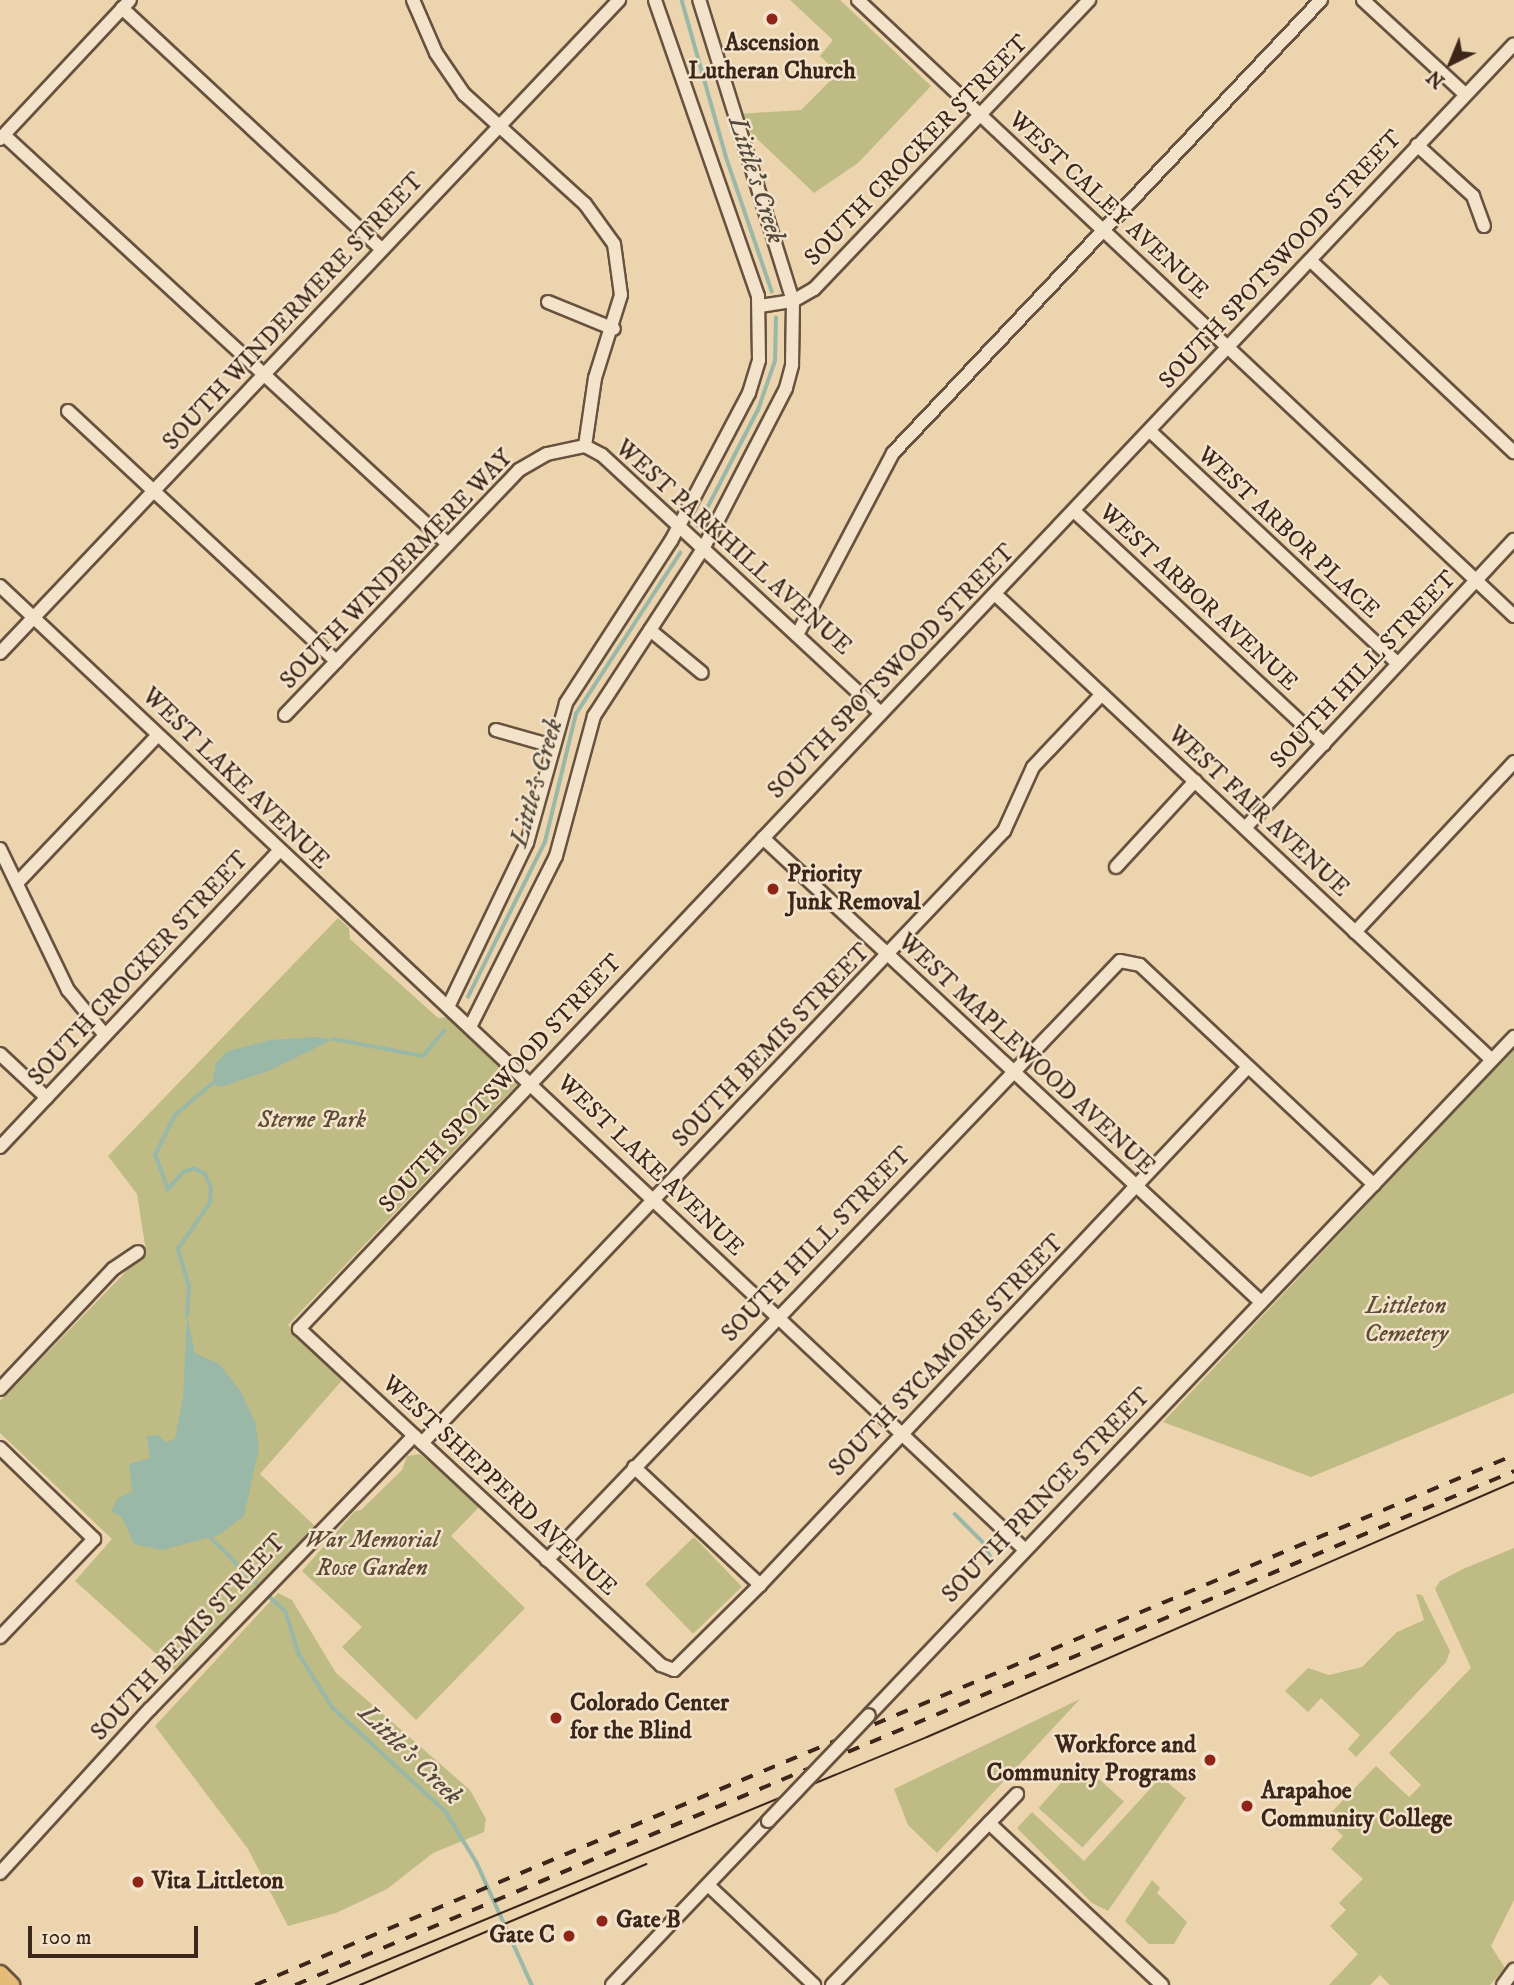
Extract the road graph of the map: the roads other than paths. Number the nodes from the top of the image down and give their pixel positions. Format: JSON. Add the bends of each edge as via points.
{"nodes":[{"id":1,"x":413,"y":0,"type":"edge"},
{"id":2,"x":619,"y":0,"type":"edge"},
{"id":3,"x":654,"y":0,"type":"edge"},
{"id":4,"x":699,"y":0,"type":"edge"},
{"id":5,"x":858,"y":0,"type":"edge"},
{"id":6,"x":1089,"y":0,"type":"edge"},
{"id":7,"x":1321,"y":0,"type":"edge"},
{"id":8,"x":1363,"y":0,"type":"edge"},
{"id":9,"x":126,"y":4,"type":"edge"},
{"id":10,"x":1514,"y":44,"type":"edge"},
{"id":11,"x":1465,"y":94,"type":"junction"},
{"id":12,"x":980,"y":115,"type":"junction"},
{"id":13,"x":499,"y":126,"type":"junction"},
{"id":14,"x":2,"y":138,"type":"edge"},
{"id":15,"x":1417,"y":145,"type":"junction"},
{"id":16,"x":1484,"y":226,"type":"dead end"},
{"id":17,"x":1103,"y":230,"type":"junction"},
{"id":18,"x":383,"y":250,"type":"junction"},
{"id":19,"x":1311,"y":261,"type":"junction"},
{"id":20,"x":793,"y":300,"type":"junction"},
{"id":21,"x":548,"y":302,"type":"dead end"},
{"id":22,"x":760,"y":306,"type":"junction"},
{"id":23,"x":614,"y":329,"type":"junction"},
{"id":24,"x":1228,"y":348,"type":"junction"},
{"id":25,"x":265,"y":373,"type":"junction"},
{"id":26,"x":68,"y":411,"type":"dead end"},
{"id":27,"x":1150,"y":431,"type":"junction"},
{"id":28,"x":586,"y":446,"type":"junction"},
{"id":29,"x":1514,"y":452,"type":"edge"},
{"id":30,"x":153,"y":491,"type":"junction"},
{"id":31,"x":1074,"y":511,"type":"junction"},
{"id":32,"x":679,"y":526,"type":"junction"},
{"id":33,"x":1514,"y":540,"type":"edge"},
{"id":34,"x":448,"y":544,"type":"junction"},
{"id":35,"x":703,"y":549,"type":"junction"},
{"id":36,"x":1476,"y":580,"type":"junction"},
{"id":37,"x":0,"y":586,"type":"edge"},
{"id":38,"x":995,"y":594,"type":"junction"},
{"id":39,"x":1514,"y":616,"type":"edge"},
{"id":40,"x":34,"y":617,"type":"junction"},
{"id":41,"x":650,"y":630,"type":"junction"},
{"id":42,"x":797,"y":635,"type":"junction"},
{"id":43,"x":0,"y":653,"type":"edge"},
{"id":44,"x":336,"y":661,"type":"junction"},
{"id":45,"x":1398,"y":664,"type":"junction"},
{"id":46,"x":702,"y":673,"type":"dead end"},
{"id":47,"x":1102,"y":694,"type":"junction"},
{"id":48,"x":881,"y":713,"type":"junction"},
{"id":49,"x":285,"y":715,"type":"dead end"},
{"id":50,"x":496,"y":730,"type":"dead end"},
{"id":51,"x":158,"y":734,"type":"junction"},
{"id":52,"x":1324,"y":744,"type":"junction"},
{"id":53,"x":552,"y":746,"type":"junction"},
{"id":54,"x":1514,"y":762,"type":"edge"},
{"id":55,"x":1195,"y":781,"type":"junction"},
{"id":56,"x":1245,"y":828,"type":"junction"},
{"id":57,"x":763,"y":838,"type":"junction"},
{"id":58,"x":0,"y":849,"type":"edge"},
{"id":59,"x":279,"y":851,"type":"junction"},
{"id":60,"x":1116,"y":867,"type":"dead end"},
{"id":61,"x":18,"y":883,"type":"junction"},
{"id":62,"x":1355,"y":932,"type":"junction"},
{"id":63,"x":889,"y":956,"type":"junction"},
{"id":64,"x":448,"y":1007,"type":"junction"},
{"id":65,"x":470,"y":1027,"type":"junction"},
{"id":66,"x":105,"y":1035,"type":"junction"},
{"id":67,"x":1514,"y":1037,"type":"edge"},
{"id":68,"x":0,"y":1054,"type":"edge"},
{"id":69,"x":1492,"y":1060,"type":"junction"},
{"id":70,"x":1248,"y":1068,"type":"junction"},
{"id":71,"x":1013,"y":1071,"type":"junction"},
{"id":72,"x":531,"y":1083,"type":"junction"},
{"id":73,"x":47,"y":1098,"type":"junction"},
{"id":74,"x":0,"y":1147,"type":"edge"},
{"id":75,"x":1374,"y":1185,"type":"junction"},
{"id":76,"x":1137,"y":1186,"type":"junction"},
{"id":77,"x":653,"y":1200,"type":"junction"},
{"id":78,"x":138,"y":1252,"type":"dead end"},
{"id":79,"x":1261,"y":1302,"type":"junction"},
{"id":80,"x":778,"y":1316,"type":"junction"},
{"id":81,"x":299,"y":1329,"type":"joint"},
{"id":82,"x":0,"y":1389,"type":"edge"},
{"id":83,"x":902,"y":1433,"type":"junction"},
{"id":84,"x":418,"y":1440,"type":"junction"},
{"id":85,"x":0,"y":1448,"type":"edge"},
{"id":86,"x":634,"y":1467,"type":"junction"},
{"id":87,"x":1024,"y":1549,"type":"junction"},
{"id":88,"x":547,"y":1560,"type":"junction"},
{"id":89,"x":760,"y":1585,"type":"junction"},
{"id":90,"x":0,"y":1637,"type":"edge"},
{"id":91,"x":674,"y":1670,"type":"joint"},
{"id":92,"x":1017,"y":1794,"type":"dead end"},
{"id":93,"x":989,"y":1823,"type":"junction"},
{"id":94,"x":0,"y":1873,"type":"edge"},
{"id":95,"x":708,"y":1885,"type":"junction"},
{"id":96,"x":1514,"y":1970,"type":"edge"},
{"id":97,"x":0,"y":1974,"type":"edge"},
{"id":98,"x":11,"y":1985,"type":"edge"},
{"id":99,"x":612,"y":1985,"type":"edge"},
{"id":100,"x":814,"y":1985,"type":"edge"},
{"id":101,"x":832,"y":1985,"type":"edge"},
{"id":102,"x":1162,"y":1985,"type":"edge"},
{"id":103,"x":1503,"y":1985,"type":"edge"}],
"edges":[{"from":1,"to":13,"type":"street","via":[[449,75]]},
{"from":2,"to":13,"type":"street","name":"SOUTH WINDERMERE STREET"},
{"from":3,"to":22,"type":"street"},
{"from":4,"to":20,"type":"street"},
{"from":5,"to":12,"type":"street","name":"WEST CALEY AVENUE"},
{"from":6,"to":12,"type":"street","name":"SOUTH CROCKER STREET"},
{"from":7,"to":17,"type":"street"},
{"from":8,"to":11,"type":"street"},
{"from":9,"to":14,"type":"street"},
{"from":9,"to":18,"type":"street"},
{"from":10,"to":11,"type":"street","name":"SOUTH SPOTSWOOD STREET"},
{"from":11,"to":15,"type":"street","name":"SOUTH SPOTSWOOD STREET"},
{"from":12,"to":17,"type":"street","name":"WEST CALEY AVENUE"},
{"from":12,"to":20,"type":"street","name":"SOUTH CROCKER STREET","via":[[814,289]]},
{"from":13,"to":18,"type":"street","name":"SOUTH WINDERMERE STREET"},
{"from":13,"to":23,"type":"street","via":[[606,229],[621,276]]},
{"from":14,"to":25,"type":"street"},
{"from":15,"to":16,"type":"street","via":[[1473,196]]},
{"from":15,"to":19,"type":"street","name":"SOUTH SPOTSWOOD STREET"},
{"from":17,"to":24,"type":"street","name":"WEST CALEY AVENUE"},
{"from":17,"to":42,"type":"street","via":[[893,453]]},
{"from":18,"to":25,"type":"street","name":"SOUTH WINDERMERE STREET"},
{"from":19,"to":24,"type":"street","name":"SOUTH SPOTSWOOD STREET"},
{"from":19,"to":29,"type":"street"},
{"from":20,"to":22,"type":"street","name":"SOUTH CROCKER STREET"},
{"from":20,"to":35,"type":"street","via":[[795,333],[786,388]]},
{"from":21,"to":23,"type":"street"},
{"from":22,"to":32,"type":"street","via":[[759,360],[749,393]]},
{"from":23,"to":28,"type":"street","via":[[595,378]]},
{"from":24,"to":27,"type":"street","name":"SOUTH SPOTSWOOD STREET"},
{"from":24,"to":36,"type":"street","name":"WEST CALEY AVENUE"},
{"from":25,"to":30,"type":"street","name":"SOUTH WINDERMERE STREET"},
{"from":25,"to":34,"type":"street"},
{"from":26,"to":30,"type":"street"},
{"from":27,"to":31,"type":"street","name":"SOUTH SPOTSWOOD STREET"},
{"from":27,"to":45,"type":"street","name":"WEST ARBOR PLACE"},
{"from":28,"to":32,"type":"street","name":"WEST PARKHILL AVENUE","via":[[603,455]]},
{"from":28,"to":34,"type":"street","name":"SOUTH WINDERMERE WAY","via":[[531,461]]},
{"from":30,"to":40,"type":"street","name":"SOUTH WINDERMERE STREET"},
{"from":30,"to":44,"type":"street"},
{"from":31,"to":38,"type":"street","name":"SOUTH SPOTSWOOD STREET"},
{"from":31,"to":52,"type":"street","name":"WEST ARBOR AVENUE"},
{"from":32,"to":35,"type":"street","name":"WEST PARKHILL AVENUE"},
{"from":32,"to":53,"type":"street","via":[[578,680]]},
{"from":33,"to":36,"type":"street","name":"SOUTH HILL STREET"},
{"from":34,"to":44,"type":"street","name":"SOUTH WINDERMERE WAY"},
{"from":35,"to":41,"type":"street"},
{"from":35,"to":42,"type":"street","name":"WEST PARKHILL AVENUE"},
{"from":36,"to":39,"type":"street","name":"WEST CALEY AVENUE"},
{"from":36,"to":45,"type":"street","name":"SOUTH HILL STREET"},
{"from":37,"to":40,"type":"street","name":"WEST LAKE AVENUE"},
{"from":38,"to":47,"type":"street","name":"WEST FAIR AVENUE"},
{"from":38,"to":48,"type":"street","name":"SOUTH SPOTSWOOD STREET"},
{"from":40,"to":43,"type":"street","name":"SOUTH WINDERMERE STREET"},
{"from":40,"to":51,"type":"street","name":"WEST LAKE AVENUE"},
{"from":41,"to":46,"type":"street"},
{"from":41,"to":65,"type":"street","via":[[594,716],[556,856]]},
{"from":42,"to":48,"type":"street","name":"WEST PARKHILL AVENUE"},
{"from":44,"to":49,"type":"street","name":"SOUTH WINDERMERE WAY"},
{"from":45,"to":52,"type":"street","name":"SOUTH HILL STREET"},
{"from":47,"to":55,"type":"street","name":"WEST FAIR AVENUE"},
{"from":47,"to":63,"type":"street","name":"SOUTH BEMIS STREET","via":[[1033,767],[1004,831]]},
{"from":48,"to":57,"type":"street","name":"SOUTH SPOTSWOOD STREET"},
{"from":50,"to":53,"type":"street"},
{"from":51,"to":59,"type":"street","name":"WEST LAKE AVENUE"},
{"from":51,"to":61,"type":"street"},
{"from":52,"to":56,"type":"street","name":"SOUTH HILL STREET"},
{"from":53,"to":64,"type":"street","via":[[527,843]]},
{"from":54,"to":62,"type":"street"},
{"from":55,"to":56,"type":"street","name":"WEST FAIR AVENUE"},
{"from":55,"to":60,"type":"street"},
{"from":56,"to":62,"type":"street","name":"WEST FAIR AVENUE"},
{"from":57,"to":63,"type":"street","name":"WEST MAPLEWOOD AVENUE"},
{"from":57,"to":72,"type":"street","name":"SOUTH SPOTSWOOD STREET"},
{"from":58,"to":61,"type":"street"},
{"from":59,"to":64,"type":"street","name":"WEST LAKE AVENUE"},
{"from":59,"to":66,"type":"street","name":"SOUTH CROCKER STREET"},
{"from":61,"to":66,"type":"street","via":[[68,990]]},
{"from":62,"to":69,"type":"street","name":"WEST FAIR AVENUE"},
{"from":63,"to":71,"type":"street","name":"WEST MAPLEWOOD AVENUE"},
{"from":63,"to":77,"type":"street","name":"SOUTH BEMIS STREET"},
{"from":64,"to":65,"type":"street","name":"WEST LAKE AVENUE"},
{"from":65,"to":72,"type":"street","name":"WEST LAKE AVENUE"},
{"from":66,"to":73,"type":"street","name":"SOUTH CROCKER STREET"},
{"from":67,"to":69,"type":"street","name":"SOUTH PRINCE STREET"},
{"from":68,"to":73,"type":"street"},
{"from":69,"to":75,"type":"street","name":"SOUTH PRINCE STREET"},
{"from":70,"to":71,"type":"street","name":"SOUTH HILL STREET","via":[[1140,965],[1120,961]]},
{"from":70,"to":75,"type":"street"},
{"from":70,"to":76,"type":"street","name":"SOUTH SYCAMORE STREET"},
{"from":71,"to":76,"type":"street","name":"WEST MAPLEWOOD AVENUE"},
{"from":71,"to":80,"type":"street","name":"SOUTH HILL STREET"},
{"from":72,"to":77,"type":"street","name":"WEST LAKE AVENUE"},
{"from":72,"to":81,"type":"street","name":"SOUTH SPOTSWOOD STREET"},
{"from":73,"to":74,"type":"street","name":"SOUTH CROCKER STREET"},
{"from":75,"to":79,"type":"street","name":"SOUTH PRINCE STREET"},
{"from":76,"to":79,"type":"street","name":"WEST MAPLEWOOD AVENUE"},
{"from":76,"to":83,"type":"street","name":"SOUTH SYCAMORE STREET"},
{"from":77,"to":80,"type":"street","name":"WEST LAKE AVENUE"},
{"from":77,"to":84,"type":"street","name":"SOUTH BEMIS STREET"},
{"from":78,"to":82,"type":"street","via":[[113,1269]]},
{"from":79,"to":87,"type":"street","name":"SOUTH PRINCE STREET"},
{"from":80,"to":83,"type":"street","name":"WEST LAKE AVENUE"},
{"from":80,"to":86,"type":"street","name":"SOUTH HILL STREET"},
{"from":81,"to":84,"type":"street","name":"WEST SHEPPERD AVENUE"},
{"from":83,"to":87,"type":"street","name":"WEST LAKE AVENUE"},
{"from":83,"to":89,"type":"street","name":"SOUTH SYCAMORE STREET"},
{"from":84,"to":88,"type":"street","name":"WEST SHEPPERD AVENUE"},
{"from":84,"to":94,"type":"street","name":"SOUTH BEMIS STREET","via":[[150,1709]]},
{"from":85,"to":90,"type":"street","via":[[94,1539]]},
{"from":86,"to":88,"type":"street","name":"SOUTH HILL STREET"},
{"from":86,"to":89,"type":"street"},
{"from":87,"to":95,"type":"street","name":"SOUTH PRINCE STREET","bridge":true},
{"from":88,"to":91,"type":"street","name":"WEST SHEPPERD AVENUE","via":[[661,1665]]},
{"from":89,"to":91,"type":"street","name":"SOUTH SYCAMORE STREET"},
{"from":92,"to":93,"type":"street"},
{"from":93,"to":101,"type":"street"},
{"from":93,"to":102,"type":"street"},
{"from":95,"to":99,"type":"street","name":"SOUTH PRINCE STREET"},
{"from":95,"to":100,"type":"street"},
{"from":96,"to":103,"type":"street"},
{"from":97,"to":98,"type":"main road"}]}
